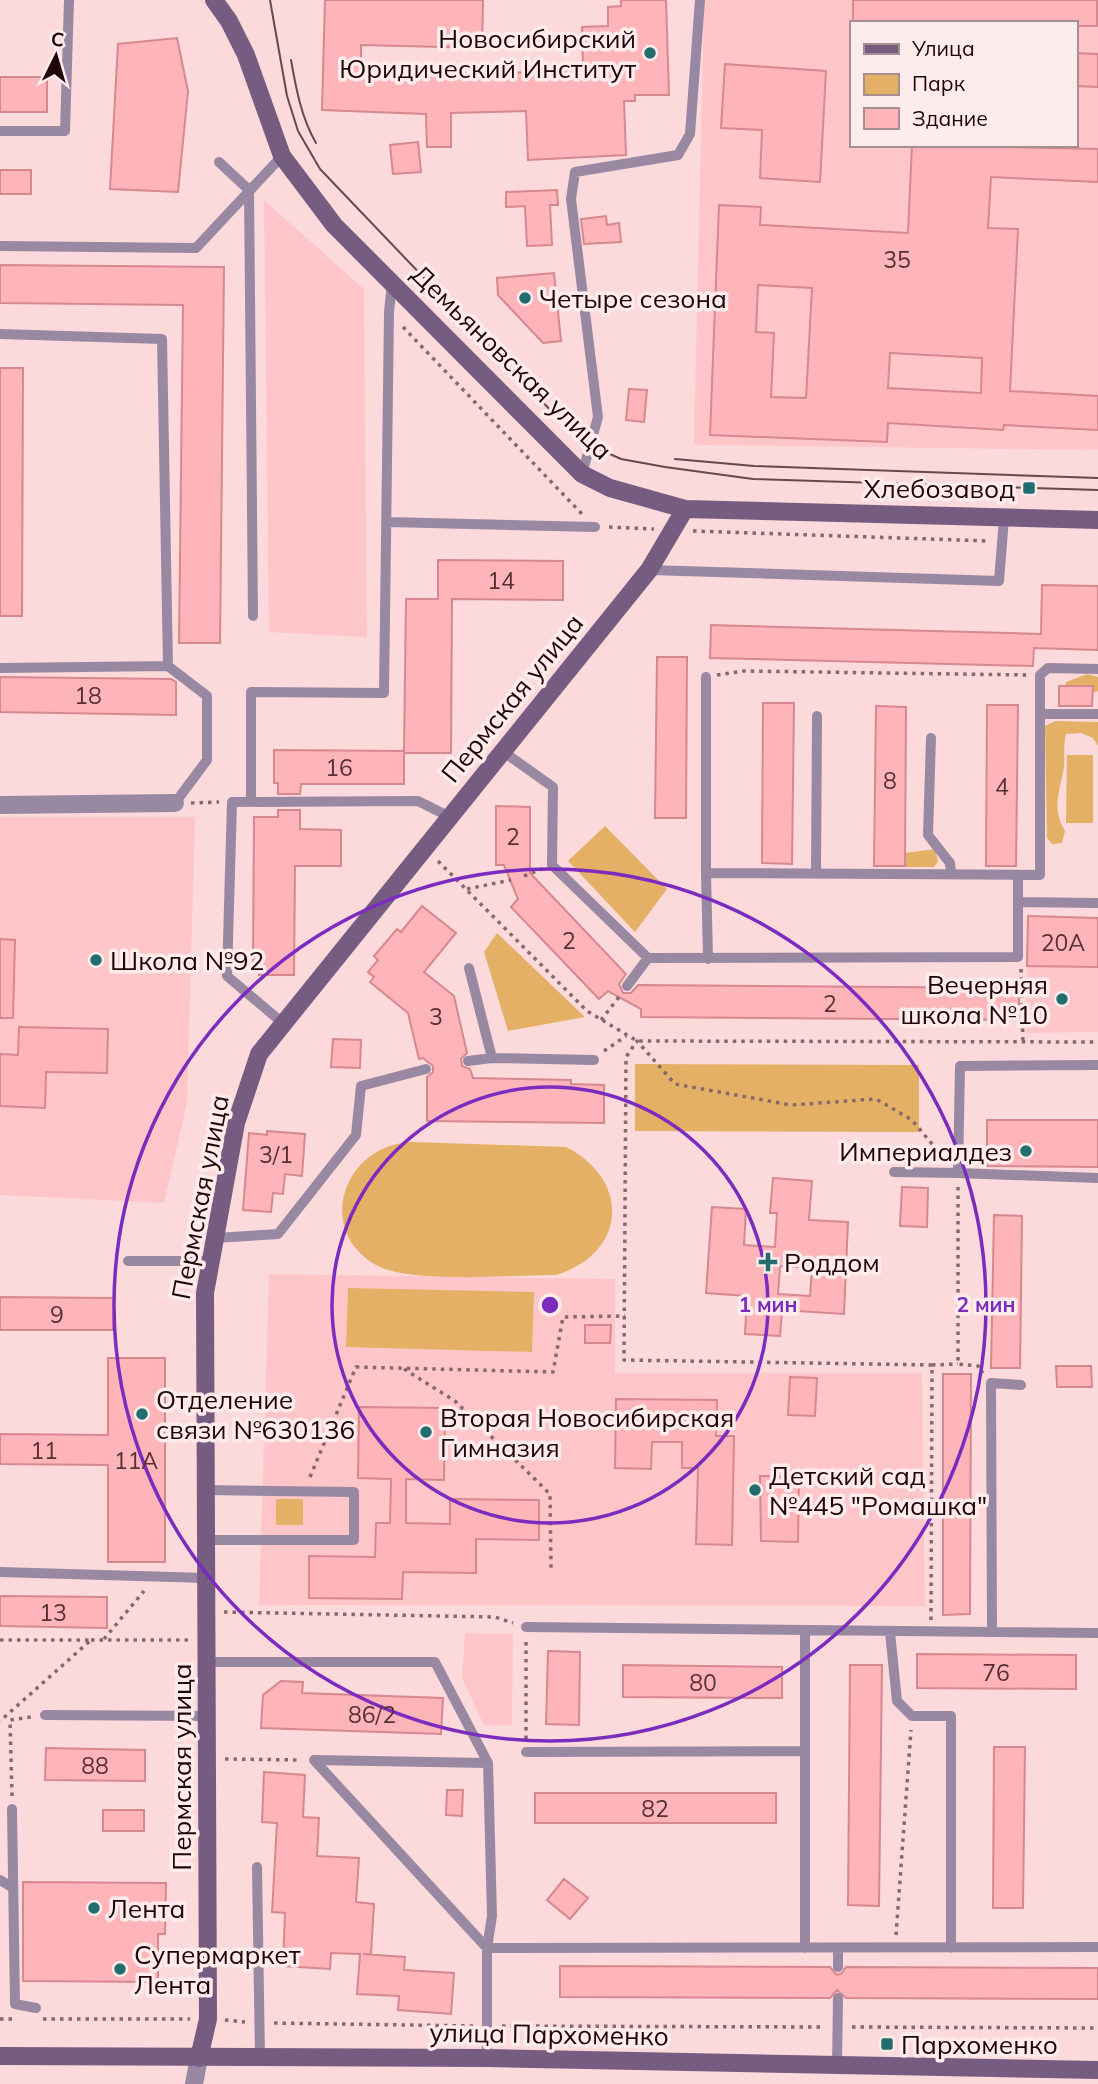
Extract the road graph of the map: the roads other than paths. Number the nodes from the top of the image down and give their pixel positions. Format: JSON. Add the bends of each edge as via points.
{"nodes":[{"id":1,"x":69,"y":0,"type":"edge"},
{"id":2,"x":214,"y":0,"type":"edge"},
{"id":3,"x":700,"y":0,"type":"edge"},
{"id":4,"x":0,"y":131,"type":"edge"},
{"id":5,"x":282,"y":156,"type":"junction"},
{"id":6,"x":219,"y":162,"type":"dead end"},
{"id":7,"x":249,"y":190,"type":"junction"},
{"id":8,"x":0,"y":246,"type":"edge"},
{"id":9,"x":392,"y":283,"type":"junction"},
{"id":10,"x":0,"y":334,"type":"edge"},
{"id":11,"x":582,"y":474,"type":"junction"},
{"id":12,"x":685,"y":509,"type":"junction"},
{"id":13,"x":1004,"y":518,"type":"junction"},
{"id":14,"x":1098,"y":520,"type":"edge"},
{"id":15,"x":388,"y":522,"type":"junction"},
{"id":16,"x":595,"y":527,"type":"dead end"},
{"id":17,"x":649,"y":570,"type":"junction"},
{"id":18,"x":253,"y":616,"type":"dead end"},
{"id":19,"x":167,"y":666,"type":"junction"},
{"id":20,"x":0,"y":668,"type":"edge"},
{"id":21,"x":1098,"y":669,"type":"edge"},
{"id":22,"x":706,"y":677,"type":"road end"},
{"id":23,"x":1040,"y":714,"type":"junction"},
{"id":24,"x":1098,"y":714,"type":"edge"},
{"id":25,"x":817,"y":716,"type":"dead end"},
{"id":26,"x":931,"y":738,"type":"dead end"},
{"id":27,"x":505,"y":753,"type":"junction"},
{"id":28,"x":251,"y":802,"type":"junction"},
{"id":29,"x":175,"y":803,"type":"joint"},
{"id":30,"x":0,"y":805,"type":"edge"},
{"id":31,"x":450,"y":817,"type":"junction"},
{"id":32,"x":706,"y":873,"type":"junction"},
{"id":33,"x":816,"y":874,"type":"junction"},
{"id":34,"x":951,"y":874,"type":"junction"},
{"id":35,"x":1018,"y":875,"type":"junction"},
{"id":36,"x":1018,"y":902,"type":"junction"},
{"id":37,"x":1098,"y":903,"type":"edge"},
{"id":38,"x":648,"y":958,"type":"junction"},
{"id":39,"x":708,"y":959,"type":"junction"},
{"id":40,"x":469,"y":968,"type":"dead end"},
{"id":41,"x":627,"y":986,"type":"dead end"},
{"id":42,"x":285,"y":1025,"type":"junction"},
{"id":43,"x":492,"y":1058,"type":"junction"},
{"id":44,"x":468,"y":1060,"type":"dead end"},
{"id":45,"x":594,"y":1060,"type":"road end"},
{"id":46,"x":1098,"y":1065,"type":"edge"},
{"id":47,"x":426,"y":1069,"type":"dead end"},
{"id":48,"x":894,"y":1172,"type":"dead end"},
{"id":49,"x":958,"y":1173,"type":"junction"},
{"id":50,"x":1098,"y":1178,"type":"edge"},
{"id":51,"x":215,"y":1238,"type":"junction"},
{"id":52,"x":128,"y":1261,"type":"dead end"},
{"id":53,"x":211,"y":1261,"type":"junction"},
{"id":54,"x":1021,"y":1385,"type":"dead end"},
{"id":55,"x":205,"y":1490,"type":"junction"},
{"id":56,"x":206,"y":1540,"type":"junction"},
{"id":57,"x":0,"y":1572,"type":"edge"},
{"id":58,"x":206,"y":1578,"type":"junction"},
{"id":59,"x":526,"y":1627,"type":"road end"},
{"id":60,"x":805,"y":1631,"type":"junction"},
{"id":61,"x":890,"y":1632,"type":"junction"},
{"id":62,"x":992,"y":1632,"type":"junction"},
{"id":63,"x":1098,"y":1633,"type":"edge"},
{"id":64,"x":206,"y":1662,"type":"junction"},
{"id":65,"x":46,"y":1715,"type":"road end"},
{"id":66,"x":207,"y":1716,"type":"junction"},
{"id":67,"x":805,"y":1751,"type":"junction"},
{"id":68,"x":526,"y":1752,"type":"road end"},
{"id":69,"x":488,"y":1763,"type":"junction"},
{"id":70,"x":12,"y":1809,"type":"road end"},
{"id":71,"x":257,"y":1867,"type":"dead end"},
{"id":72,"x":0,"y":1880,"type":"edge"},
{"id":73,"x":13,"y":1888,"type":"junction"},
{"id":74,"x":1098,"y":1947,"type":"edge"},
{"id":75,"x":487,"y":1948,"type":"junction"},
{"id":76,"x":805,"y":1948,"type":"junction"},
{"id":77,"x":838,"y":1948,"type":"junction"},
{"id":78,"x":951,"y":1948,"type":"junction"},
{"id":79,"x":838,"y":1967,"type":"dead end"},
{"id":80,"x":838,"y":1998,"type":"dead end"},
{"id":81,"x":35,"y":2014,"type":"road end"},
{"id":82,"x":0,"y":2056,"type":"edge"},
{"id":83,"x":199,"y":2058,"type":"junction"},
{"id":84,"x":260,"y":2058,"type":"junction"},
{"id":85,"x":487,"y":2058,"type":"junction"},
{"id":86,"x":837,"y":2065,"type":"junction"},
{"id":87,"x":1098,"y":2070,"type":"edge"},
{"id":88,"x":194,"y":2084,"type":"edge"}],
"edges":[{"from":1,"to":4,"type":"lane","via":[[65,131]]},
{"from":2,"to":5,"type":"street","name":"Демьяновская улица","via":[[246,55]]},
{"from":3,"to":11,"type":"lane","via":[[690,134],[678,155],[575,172],[571,199],[598,417]]},
{"from":5,"to":7,"type":"lane"},
{"from":5,"to":9,"type":"street","name":"Демьяновская улица","via":[[334,225]]},
{"from":6,"to":7,"type":"lane"},
{"from":7,"to":8,"type":"lane","via":[[196,248]]},
{"from":7,"to":18,"type":"lane"},
{"from":9,"to":11,"type":"street","name":"Демьяновская улица"},
{"from":9,"to":15,"type":"lane"},
{"from":10,"to":19,"type":"lane","via":[[162,339]]},
{"from":11,"to":12,"type":"street","name":"Демьяновская улица","via":[[610,488]]},
{"from":12,"to":13,"type":"street","name":"Демьяновская улица"},
{"from":12,"to":17,"type":"street","name":"Пермская улица"},
{"from":13,"to":14,"type":"street","name":"Демьяновская улица"},
{"from":13,"to":17,"type":"lane","via":[[999,581]]},
{"from":15,"to":16,"type":"lane"},
{"from":15,"to":28,"type":"lane","via":[[384,693],[251,692]]},
{"from":17,"to":27,"type":"street","name":"Пермская улица"},
{"from":19,"to":20,"type":"lane"},
{"from":19,"to":29,"type":"lane","via":[[207,696],[207,760]]},
{"from":21,"to":23,"type":"lane","via":[[1048,668],[1040,675]]},
{"from":22,"to":32,"type":"lane"},
{"from":23,"to":24,"type":"lane"},
{"from":23,"to":35,"type":"lane","via":[[1041,875]]},
{"from":25,"to":33,"type":"lane"},
{"from":26,"to":34,"type":"lane","via":[[928,835],[950,863]]},
{"from":27,"to":31,"type":"street","name":"Пермская улица"},
{"from":27,"to":38,"type":"lane","via":[[553,787],[552,865]]},
{"from":28,"to":31,"type":"lane","via":[[418,801]]},
{"from":28,"to":42,"type":"lane","via":[[232,802],[227,975]]},
{"from":29,"to":30,"type":"street"},
{"from":31,"to":42,"type":"street","name":"Пермская улица"},
{"from":32,"to":33,"type":"lane"},
{"from":32,"to":39,"type":"lane"},
{"from":33,"to":34,"type":"lane"},
{"from":34,"to":35,"type":"lane"},
{"from":35,"to":36,"type":"lane"},
{"from":36,"to":37,"type":"lane"},
{"from":36,"to":39,"type":"lane","via":[[1018,957]]},
{"from":38,"to":39,"type":"lane"},
{"from":38,"to":41,"type":"lane"},
{"from":40,"to":43,"type":"lane"},
{"from":42,"to":51,"type":"street","name":"Пермская улица","via":[[259,1054],[236,1123]]},
{"from":43,"to":44,"type":"lane"},
{"from":43,"to":45,"type":"lane"},
{"from":46,"to":49,"type":"lane","via":[[960,1066]]},
{"from":47,"to":51,"type":"lane","via":[[361,1086],[356,1135],[278,1234]]},
{"from":48,"to":49,"type":"lane"},
{"from":49,"to":50,"type":"lane"},
{"from":51,"to":53,"type":"street","name":"Пермская улица"},
{"from":52,"to":53,"type":"lane"},
{"from":53,"to":55,"type":"street","name":"Пермская улица","via":[[205,1293]]},
{"from":54,"to":62,"type":"lane","via":[[990,1384]]},
{"from":55,"to":56,"type":"street","name":"Пермская улица"},
{"from":55,"to":56,"type":"lane","via":[[354,1492],[354,1540]]},
{"from":56,"to":58,"type":"street","name":"Пермская улица"},
{"from":57,"to":58,"type":"lane"},
{"from":58,"to":64,"type":"street","name":"Пермская улица"},
{"from":59,"to":60,"type":"lane"},
{"from":60,"to":61,"type":"lane"},
{"from":60,"to":67,"type":"lane"},
{"from":61,"to":62,"type":"lane"},
{"from":61,"to":78,"type":"lane","via":[[897,1701],[912,1716],[951,1716]]},
{"from":62,"to":63,"type":"lane"},
{"from":64,"to":66,"type":"street","name":"Пермская улица"},
{"from":64,"to":69,"type":"lane","via":[[435,1662]]},
{"from":65,"to":66,"type":"lane"},
{"from":66,"to":83,"type":"street","name":"Пермская улица","via":[[217,2020]]},
{"from":67,"to":68,"type":"lane"},
{"from":67,"to":76,"type":"lane"},
{"from":69,"to":75,"type":"lane","via":[[492,1916]]},
{"from":69,"to":75,"type":"lane","via":[[314,1760]]},
{"from":70,"to":73,"type":"lane"},
{"from":71,"to":84,"type":"lane"},
{"from":72,"to":73,"type":"lane"},
{"from":73,"to":81,"type":"lane","via":[[15,2004]]},
{"from":74,"to":78,"type":"lane"},
{"from":75,"to":76,"type":"lane"},
{"from":75,"to":85,"type":"lane"},
{"from":76,"to":77,"type":"lane"},
{"from":77,"to":78,"type":"lane"},
{"from":77,"to":79,"type":"lane"},
{"from":80,"to":86,"type":"lane"},
{"from":82,"to":83,"type":"street","name":"улица Пархоменко"},
{"from":83,"to":84,"type":"street","name":"улица Пархоменко"},
{"from":83,"to":88,"type":"street","name":"Пермская улица"},
{"from":84,"to":85,"type":"street","name":"улица Пархоменко"},
{"from":85,"to":86,"type":"street","name":"улица Пархоменко"},
{"from":86,"to":87,"type":"street","name":"улица Пархоменко"}]}
